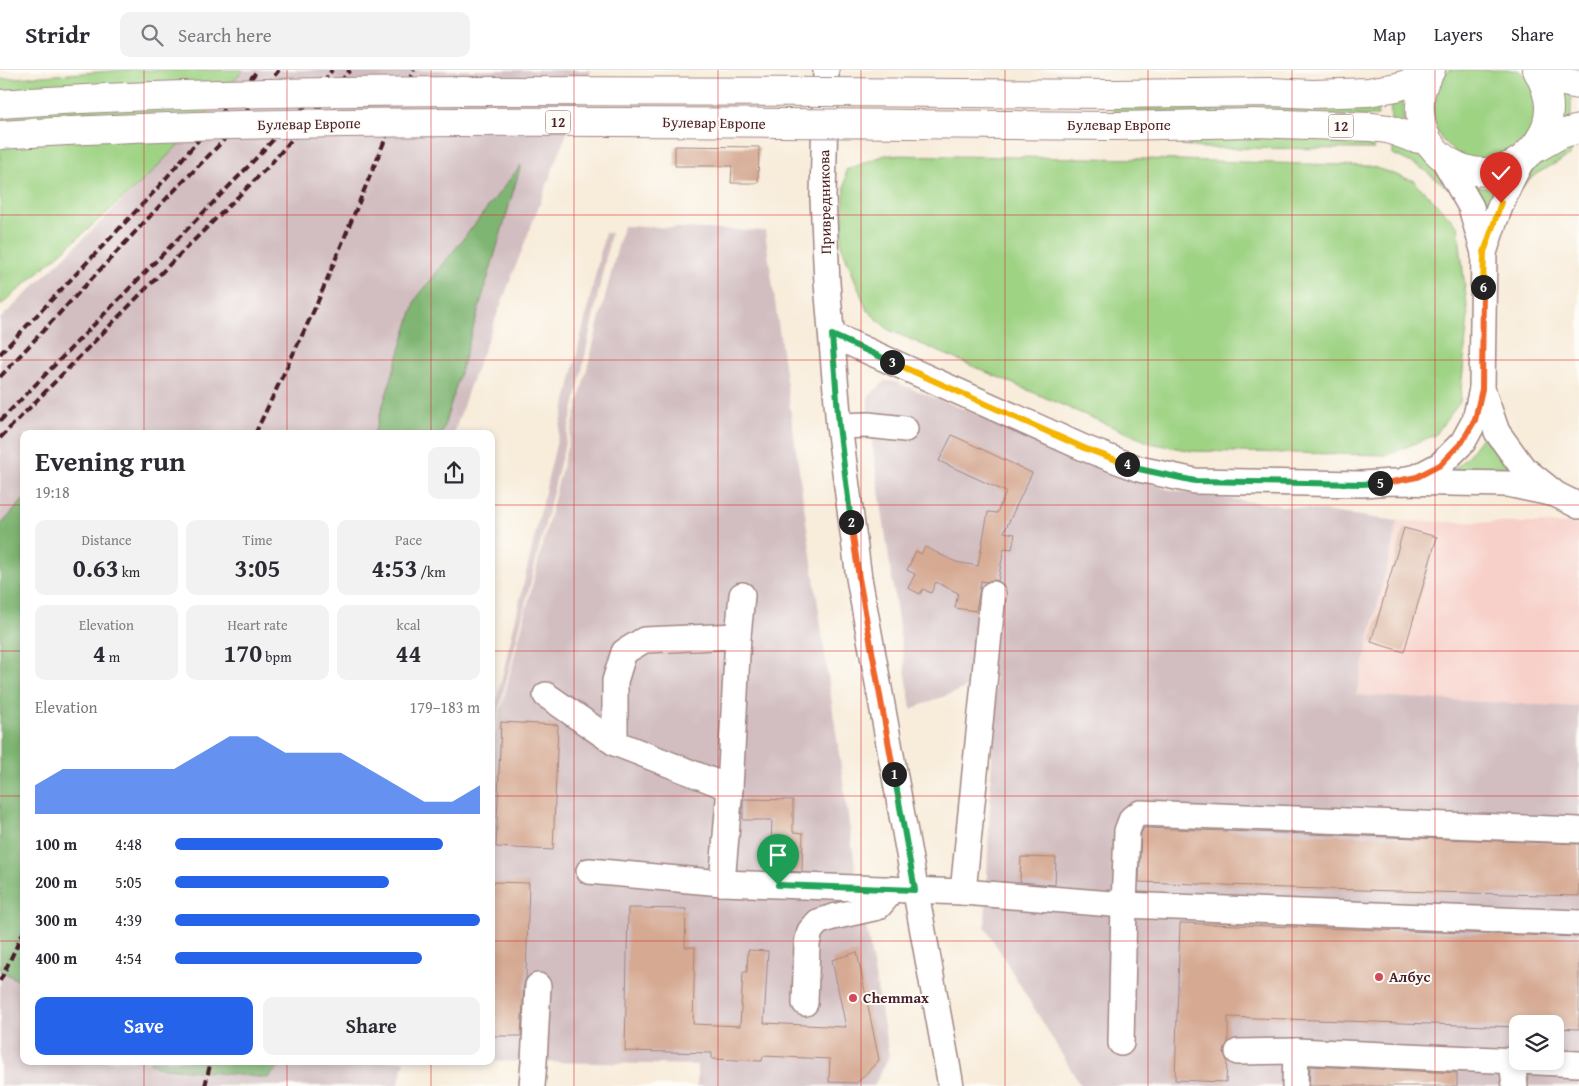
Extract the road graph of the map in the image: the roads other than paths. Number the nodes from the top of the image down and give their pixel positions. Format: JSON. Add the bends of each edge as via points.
{"nodes":[{"id":1,"x":826,"y":70,"type":"edge"},
{"id":2,"x":1537,"y":70,"type":"edge"},
{"id":3,"x":1542,"y":70,"type":"edge"},
{"id":4,"x":1428,"y":74,"type":"edge"},
{"id":5,"x":1579,"y":85,"type":"edge"},
{"id":6,"x":0,"y":104,"type":"edge"},
{"id":7,"x":1579,"y":129,"type":"edge"},
{"id":8,"x":0,"y":135,"type":"edge"},
{"id":9,"x":1435,"y":150,"type":"junction"},
{"id":10,"x":1527,"y":156,"type":"junction"},
{"id":11,"x":1484,"y":252,"type":"junction"},
{"id":12,"x":832,"y":335,"type":"junction"},
{"id":13,"x":1482,"y":389,"type":"junction"},
{"id":14,"x":839,"y":426,"type":"junction"},
{"id":15,"x":905,"y":429,"type":"dead end"},
{"id":16,"x":1392,"y":482,"type":"junction"},
{"id":17,"x":1555,"y":494,"type":"junction"},
{"id":18,"x":1579,"y":506,"type":"edge"},
{"id":19,"x":993,"y":594,"type":"dead end"},
{"id":20,"x":742,"y":595,"type":"dead end"},
{"id":21,"x":738,"y":636,"type":"junction"},
{"id":22,"x":546,"y":695,"type":"dead end"},
{"id":23,"x":615,"y":743,"type":"junction"},
{"id":24,"x":730,"y":788,"type":"junction"},
{"id":25,"x":1579,"y":830,"type":"edge"},
{"id":26,"x":589,"y":871,"type":"dead end"},
{"id":27,"x":722,"y":883,"type":"junction"},
{"id":28,"x":889,"y":889,"type":"junction"},
{"id":29,"x":915,"y":890,"type":"junction"},
{"id":30,"x":962,"y":892,"type":"junction"},
{"id":31,"x":1124,"y":905,"type":"junction"},
{"id":32,"x":1579,"y":924,"type":"edge"},
{"id":33,"x":538,"y":986,"type":"dead end"},
{"id":34,"x":805,"y":1003,"type":"dead end"},
{"id":35,"x":1121,"y":1043,"type":"dead end"},
{"id":36,"x":1296,"y":1051,"type":"junction"},
{"id":37,"x":1238,"y":1052,"type":"dead end"},
{"id":38,"x":948,"y":1061,"type":"junction"},
{"id":39,"x":1509,"y":1061,"type":"edge"},
{"id":40,"x":1564,"y":1063,"type":"edge"},
{"id":41,"x":1579,"y":1064,"type":"edge"},
{"id":42,"x":1516,"y":1070,"type":"edge"},
{"id":43,"x":532,"y":1086,"type":"edge"},
{"id":44,"x":931,"y":1086,"type":"edge"},
{"id":45,"x":951,"y":1086,"type":"edge"},
{"id":46,"x":1295,"y":1086,"type":"edge"},
{"id":47,"x":1515,"y":1086,"type":"edge"}],
"edges":[{"from":1,"to":12,"type":"street","name":"Привредникова","via":[[823,197]]},
{"from":2,"to":10,"type":"main road","via":[[1549,100],[1548,118],[1542,136]]},
{"from":3,"to":5,"type":"main road","via":[[1564,82]]},
{"from":4,"to":6,"type":"main road","name":"Булевар Европе","number":"12","bridge":true,"via":[[1397,87],[1368,92],[1313,94],[411,92],[109,97]]},
{"from":4,"to":9,"type":"main road","name":"Булевар Европе","number":"12","via":[[1420,93],[1419,109],[1421,124]]},
{"from":7,"to":10,"type":"main road","name":"Булевар Европе","number":"12","via":[[1561,134]]},
{"from":8,"to":9,"type":"main road","name":"Булевар Европе","number":"12","bridge":true,"via":[[144,127],[418,122],[1117,126],[1253,123],[1388,129]]},
{"from":9,"to":10,"type":"main road","name":"Булевар Европе","number":"12","via":[[1454,166],[1480,172],[1502,170]]},
{"from":9,"to":11,"type":"street","via":[[1471,207]]},
{"from":10,"to":11,"type":"street","via":[[1498,207]]},
{"from":11,"to":13,"type":"street"},
{"from":12,"to":14,"type":"street","name":"Привредникова"},
{"from":12,"to":16,"type":"street","via":[[1084,448],[1139,469],[1195,481]]},
{"from":13,"to":16,"type":"street","via":[[1475,420],[1462,442],[1440,465],[1417,477]]},
{"from":13,"to":17,"type":"street","via":[[1497,432],[1523,468]]},
{"from":14,"to":15,"type":"street"},
{"from":14,"to":29,"type":"street","name":"Привредникова","via":[[859,578]]},
{"from":16,"to":17,"type":"street","via":[[1508,484]]},
{"from":17,"to":18,"type":"street"},
{"from":19,"to":30,"type":"street"},
{"from":20,"to":21,"type":"street"},
{"from":21,"to":23,"type":"street","via":[[644,640],[624,652],[615,681]]},
{"from":21,"to":24,"type":"street"},
{"from":22,"to":23,"type":"street"},
{"from":23,"to":24,"type":"street"},
{"from":24,"to":27,"type":"street"},
{"from":25,"to":31,"type":"street","via":[[1140,813],[1132,818],[1127,830]]},
{"from":26,"to":27,"type":"street"},
{"from":27,"to":28,"type":"street"},
{"from":28,"to":29,"type":"street"},
{"from":28,"to":34,"type":"street","via":[[878,907],[818,922],[810,931]]},
{"from":29,"to":30,"type":"street"},
{"from":29,"to":38,"type":"street","name":"Привредникова"},
{"from":30,"to":31,"type":"street"},
{"from":31,"to":32,"type":"street"},
{"from":31,"to":35,"type":"street"},
{"from":33,"to":43,"type":"street"},
{"from":36,"to":37,"type":"street"},
{"from":36,"to":39,"type":"street"},
{"from":36,"to":46,"type":"street"},
{"from":38,"to":44,"type":"street"},
{"from":38,"to":45,"type":"street","name":"Привредникова"},
{"from":40,"to":41,"type":"street"},
{"from":42,"to":47,"type":"street"}]}
